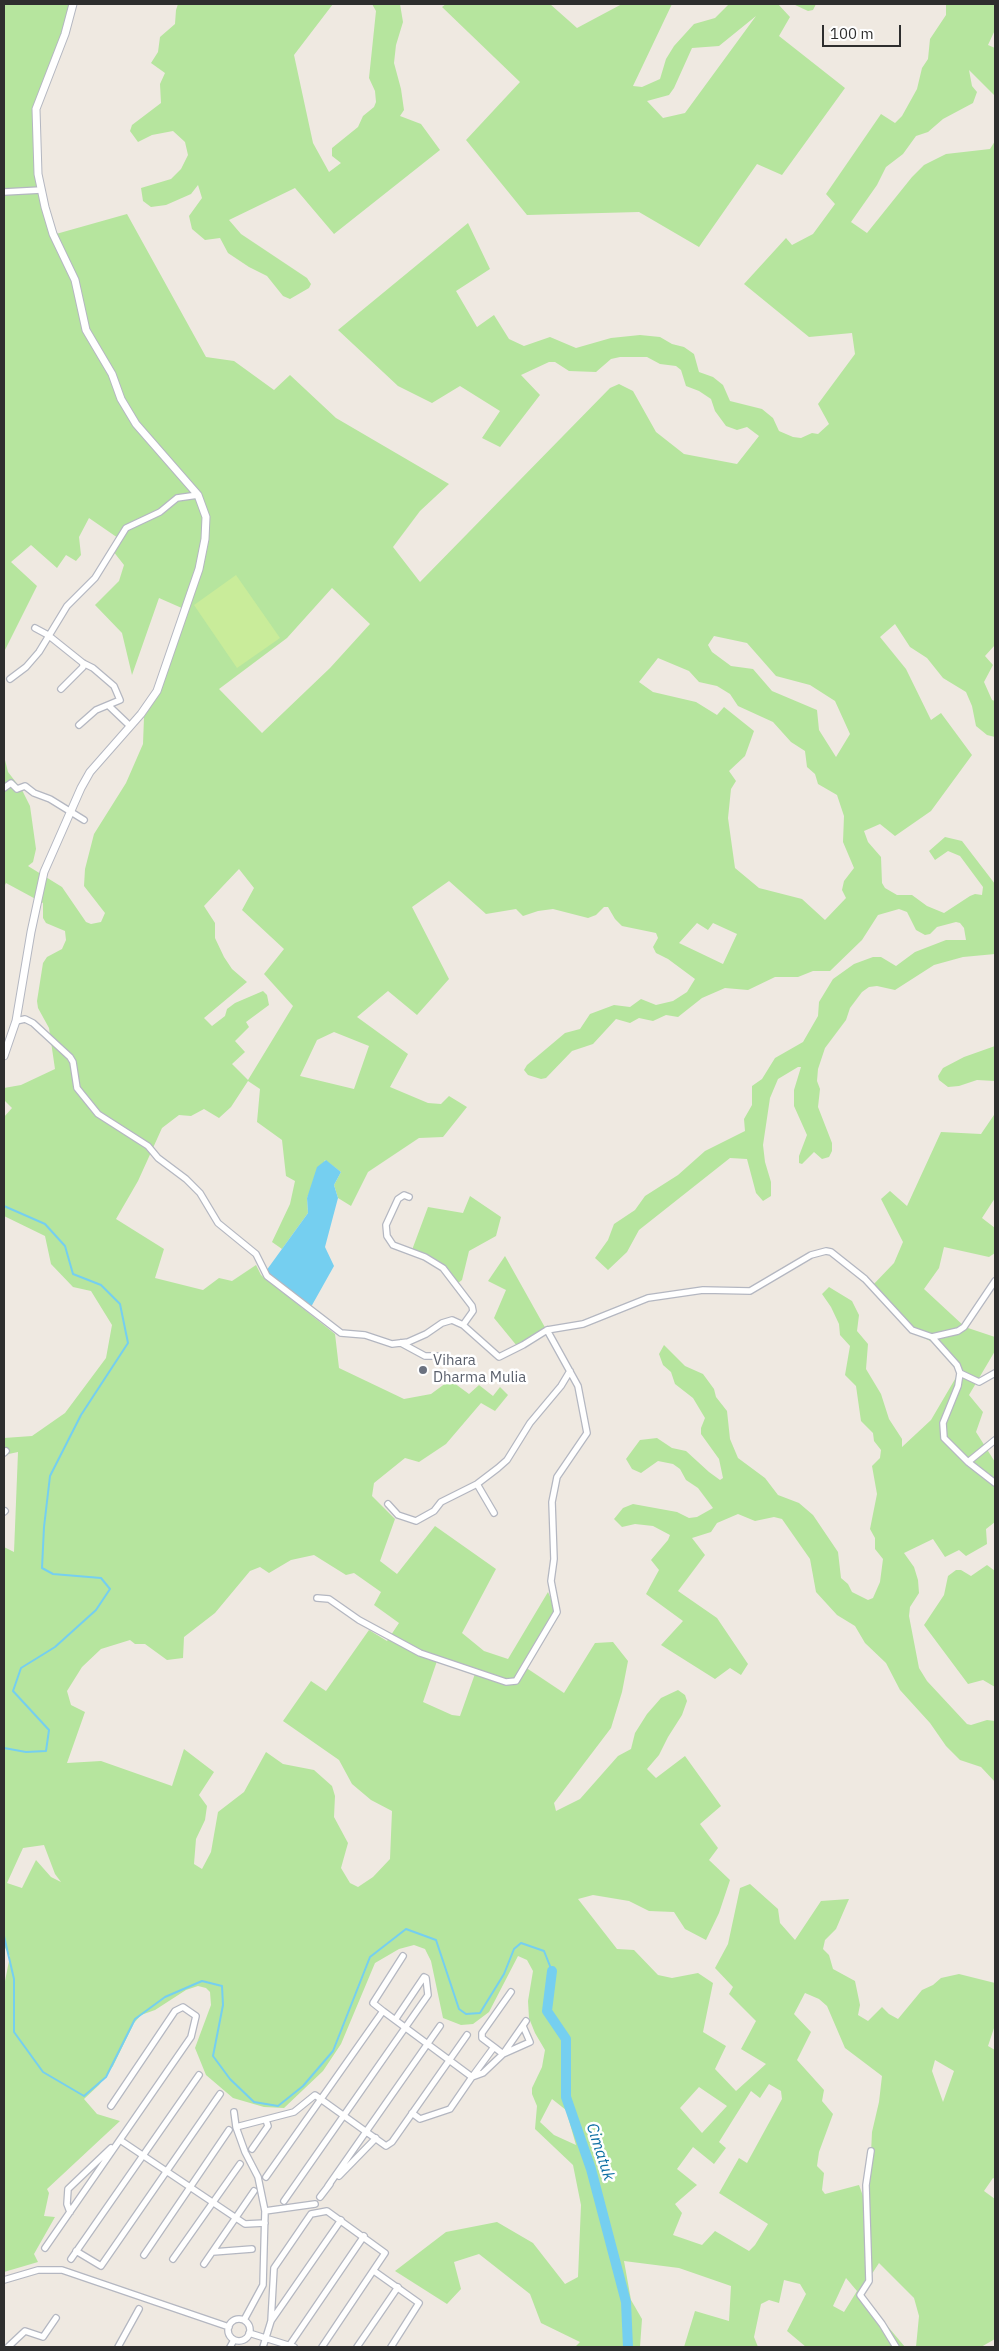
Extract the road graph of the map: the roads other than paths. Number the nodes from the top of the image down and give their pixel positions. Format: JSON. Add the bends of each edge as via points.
{"nodes":[{"id":1,"x":73,"y":4,"type":"edge"},
{"id":2,"x":41,"y":190,"type":"junction"},
{"id":3,"x":4,"y":192,"type":"edge"},
{"id":4,"x":198,"y":495,"type":"junction"},
{"id":5,"x":35,"y":628,"type":"dead end"},
{"id":6,"x":48,"y":635,"type":"junction"},
{"id":7,"x":83,"y":663,"type":"junction"},
{"id":8,"x":10,"y":679,"type":"dead end"},
{"id":9,"x":61,"y":689,"type":"dead end"},
{"id":10,"x":110,"y":706,"type":"junction"},
{"id":11,"x":79,"y":726,"type":"dead end"},
{"id":12,"x":130,"y":726,"type":"junction"},
{"id":13,"x":4,"y":788,"type":"edge"},
{"id":14,"x":70,"y":812,"type":"junction"},
{"id":15,"x":84,"y":820,"type":"dead end"},
{"id":16,"x":16,"y":1021,"type":"junction"},
{"id":17,"x":4,"y":1056,"type":"edge"},
{"id":18,"x":409,"y":1197,"type":"dead end"},
{"id":19,"x":995,"y":1281,"type":"edge"},
{"id":20,"x":463,"y":1325,"type":"junction"},
{"id":21,"x":546,"y":1330,"type":"junction"},
{"id":22,"x":932,"y":1337,"type":"junction"},
{"id":23,"x":402,"y":1343,"type":"junction"},
{"id":24,"x":437,"y":1356,"type":"dead end"},
{"id":25,"x":570,"y":1371,"type":"junction"},
{"id":26,"x":960,"y":1373,"type":"junction"},
{"id":27,"x":995,"y":1374,"type":"edge"},
{"id":28,"x":995,"y":1440,"type":"edge"},
{"id":29,"x":968,"y":1462,"type":"junction"},
{"id":30,"x":995,"y":1483,"type":"edge"},
{"id":31,"x":477,"y":1484,"type":"junction"},
{"id":32,"x":388,"y":1504,"type":"dead end"},
{"id":33,"x":494,"y":1513,"type":"dead end"},
{"id":34,"x":317,"y":1598,"type":"dead end"},
{"id":35,"x":403,"y":1956,"type":"dead end"},
{"id":36,"x":511,"y":1992,"type":"dead end"},
{"id":37,"x":383,"y":2011,"type":"junction"},
{"id":38,"x":395,"y":2020,"type":"junction"},
{"id":39,"x":440,"y":2026,"type":"dead end"},
{"id":40,"x":406,"y":2028,"type":"junction"},
{"id":41,"x":467,"y":2036,"type":"dead end"},
{"id":42,"x":428,"y":2044,"type":"junction"},
{"id":43,"x":494,"y":2047,"type":"junction"},
{"id":44,"x":503,"y":2054,"type":"junction"},
{"id":45,"x":450,"y":2060,"type":"junction"},
{"id":46,"x":199,"y":2075,"type":"dead end"},
{"id":47,"x":472,"y":2077,"type":"junction"},
{"id":48,"x":220,"y":2094,"type":"dead end"},
{"id":49,"x":321,"y":2098,"type":"junction"},
{"id":50,"x":111,"y":2106,"type":"dead end"},
{"id":51,"x":234,"y":2112,"type":"dead end"},
{"id":52,"x":412,"y":2114,"type":"junction"},
{"id":53,"x":344,"y":2115,"type":"junction"},
{"id":54,"x":266,"y":2120,"type":"junction"},
{"id":55,"x":236,"y":2127,"type":"junction"},
{"id":56,"x":229,"y":2130,"type":"dead end"},
{"id":57,"x":366,"y":2131,"type":"junction"},
{"id":58,"x":376,"y":2138,"type":"junction"},
{"id":59,"x":120,"y":2140,"type":"junction"},
{"id":60,"x":252,"y":2149,"type":"dead end"},
{"id":61,"x":871,"y":2151,"type":"dead end"},
{"id":62,"x":143,"y":2156,"type":"junction"},
{"id":63,"x":240,"y":2164,"type":"dead end"},
{"id":64,"x":166,"y":2172,"type":"junction"},
{"id":65,"x":266,"y":2177,"type":"dead end"},
{"id":66,"x":328,"y":2186,"type":"junction"},
{"id":67,"x":189,"y":2187,"type":"junction"},
{"id":68,"x":254,"y":2192,"type":"dead end"},
{"id":69,"x":320,"y":2197,"type":"dead end"},
{"id":70,"x":284,"y":2201,"type":"dead end"},
{"id":71,"x":213,"y":2203,"type":"junction"},
{"id":72,"x":315,"y":2204,"type":"dead end"},
{"id":73,"x":265,"y":2211,"type":"junction"},
{"id":74,"x":70,"y":2212,"type":"junction"},
{"id":75,"x":236,"y":2218,"type":"junction"},
{"id":76,"x":341,"y":2220,"type":"junction"},
{"id":77,"x":265,"y":2223,"type":"junction"},
{"id":78,"x":364,"y":2236,"type":"junction"},
{"id":79,"x":45,"y":2248,"type":"dead end"},
{"id":80,"x":252,"y":2249,"type":"dead end"},
{"id":81,"x":76,"y":2252,"type":"junction"},
{"id":82,"x":213,"y":2252,"type":"junction"},
{"id":83,"x":144,"y":2255,"type":"dead end"},
{"id":84,"x":71,"y":2258,"type":"dead end"},
{"id":85,"x":174,"y":2259,"type":"dead end"},
{"id":86,"x":204,"y":2264,"type":"dead end"},
{"id":87,"x":374,"y":2271,"type":"junction"},
{"id":88,"x":4,"y":2280,"type":"edge"},
{"id":89,"x":398,"y":2287,"type":"junction"},
{"id":90,"x":139,"y":2309,"type":"dead end"},
{"id":91,"x":56,"y":2318,"type":"dead end"},
{"id":92,"x":244,"y":2320,"type":"junction"},
{"id":93,"x":271,"y":2321,"type":"junction"},
{"id":94,"x":229,"y":2327,"type":"junction"},
{"id":95,"x":249,"y":2333,"type":"junction"},
{"id":96,"x":266,"y":2338,"type":"junction"},
{"id":97,"x":234,"y":2340,"type":"junction"},
{"id":98,"x":8,"y":2347,"type":"edge"},
{"id":99,"x":118,"y":2347,"type":"edge"},
{"id":100,"x":230,"y":2347,"type":"edge"},
{"id":101,"x":262,"y":2347,"type":"edge"},
{"id":102,"x":292,"y":2347,"type":"edge"},
{"id":103,"x":322,"y":2347,"type":"edge"},
{"id":104,"x":357,"y":2347,"type":"edge"},
{"id":105,"x":391,"y":2347,"type":"edge"},
{"id":106,"x":896,"y":2347,"type":"edge"}],
"edges":[{"from":1,"to":2,"type":"street","via":[[36,109],[35,141]]},
{"from":2,"to":3,"type":"street"},
{"from":2,"to":4,"type":"street","via":[[53,234],[75,280],[86,330],[112,374],[121,400],[152,445]]},
{"from":4,"to":6,"type":"street","via":[[177,498],[160,512],[126,528],[95,578],[67,606]]},
{"from":4,"to":12,"type":"street","via":[[206,516],[199,569],[157,691]]},
{"from":5,"to":6,"type":"street"},
{"from":6,"to":7,"type":"street"},
{"from":6,"to":8,"type":"street","via":[[32,660]]},
{"from":7,"to":9,"type":"street","via":[[83,667]]},
{"from":7,"to":10,"type":"street","via":[[114,686],[120,700]]},
{"from":10,"to":11,"type":"street","via":[[96,710]]},
{"from":10,"to":12,"type":"street"},
{"from":12,"to":14,"type":"street","via":[[90,772]]},
{"from":13,"to":14,"type":"street","via":[[11,783],[17,790],[25,786]]},
{"from":14,"to":15,"type":"street"},
{"from":14,"to":16,"type":"street","via":[[44,872]]},
{"from":16,"to":17,"type":"street"},
{"from":16,"to":23,"type":"street","via":[[34,1023],[70,1057],[77,1088],[98,1114],[148,1146],[194,1186],[220,1225],[256,1254],[267,1276],[341,1333],[365,1335],[388,1344]]},
{"from":18,"to":20,"type":"street","via":[[398,1198],[386,1225],[386,1236],[393,1245],[443,1268],[472,1306],[473,1310]]},
{"from":19,"to":22,"type":"street","via":[[964,1327]]},
{"from":20,"to":21,"type":"street","via":[[499,1357]]},
{"from":20,"to":23,"type":"street","via":[[447,1321]]},
{"from":21,"to":22,"type":"street","via":[[583,1324],[648,1298],[703,1290],[750,1291],[811,1255],[826,1251],[838,1256],[865,1279],[912,1330]]},
{"from":21,"to":25,"type":"street"},
{"from":22,"to":26,"type":"street","via":[[957,1365]]},
{"from":23,"to":24,"type":"street","via":[[425,1356]]},
{"from":25,"to":31,"type":"street","via":[[530,1423],[507,1460]]},
{"from":25,"to":34,"type":"street","via":[[578,1386],[587,1434],[557,1476],[552,1502],[554,1559],[551,1581],[557,1612],[516,1681],[506,1682],[420,1653],[359,1620],[329,1599]]},
{"from":26,"to":27,"type":"street","via":[[979,1382]]},
{"from":26,"to":29,"type":"street","via":[[942,1430],[947,1443]]},
{"from":28,"to":29,"type":"street"},
{"from":29,"to":30,"type":"street"},
{"from":31,"to":32,"type":"street","via":[[441,1502],[434,1511],[416,1521],[398,1515]]},
{"from":31,"to":33,"type":"street"},
{"from":35,"to":37,"type":"street","via":[[373,2002]]},
{"from":36,"to":43,"type":"street","via":[[482,2033],[482,2038]]},
{"from":37,"to":38,"type":"street"},
{"from":37,"to":49,"type":"street"},
{"from":38,"to":40,"type":"street"},
{"from":38,"to":40,"type":"street","via":[[426,1978],[428,1995]]},
{"from":39,"to":42,"type":"street"},
{"from":40,"to":42,"type":"street"},
{"from":40,"to":53,"type":"street"},
{"from":41,"to":45,"type":"street"},
{"from":42,"to":45,"type":"street"},
{"from":42,"to":57,"type":"street"},
{"from":43,"to":44,"type":"street"},
{"from":43,"to":47,"type":"street"},
{"from":44,"to":44,"type":"street","via":[[530,2042],[524,2024]]},
{"from":44,"to":47,"type":"street","via":[[483,2073]]},
{"from":45,"to":47,"type":"street"},
{"from":45,"to":52,"type":"street"},
{"from":46,"to":62,"type":"street"},
{"from":47,"to":52,"type":"street","via":[[450,2109],[420,2119]]},
{"from":48,"to":64,"type":"street"},
{"from":49,"to":53,"type":"street"},
{"from":49,"to":54,"type":"street","via":[[311,2096],[294,2112]]},
{"from":49,"to":65,"type":"street"},
{"from":50,"to":59,"type":"street","via":[[175,2011],[183,2007],[196,2016],[191,2037]]},
{"from":51,"to":55,"type":"street"},
{"from":52,"to":58,"type":"street","via":[[386,2146]]},
{"from":53,"to":57,"type":"street"},
{"from":53,"to":70,"type":"street"},
{"from":54,"to":55,"type":"street"},
{"from":54,"to":60,"type":"street","via":[[268,2126]]},
{"from":55,"to":73,"type":"street","via":[[258,2177]]},
{"from":56,"to":67,"type":"street"},
{"from":57,"to":58,"type":"street"},
{"from":57,"to":66,"type":"street"},
{"from":58,"to":66,"type":"street"},
{"from":59,"to":62,"type":"street"},
{"from":59,"to":74,"type":"street"},
{"from":59,"to":74,"type":"street","via":[[68,2189]]},
{"from":61,"to":106,"type":"street","via":[[866,2185],[869,2281],[860,2295]]},
{"from":62,"to":64,"type":"street"},
{"from":62,"to":81,"type":"street"},
{"from":63,"to":71,"type":"street"},
{"from":64,"to":67,"type":"street"},
{"from":64,"to":81,"type":"street","via":[[101,2266]]},
{"from":66,"to":69,"type":"street"},
{"from":67,"to":71,"type":"street"},
{"from":67,"to":83,"type":"street"},
{"from":68,"to":75,"type":"street"},
{"from":71,"to":75,"type":"street"},
{"from":71,"to":85,"type":"street"},
{"from":72,"to":73,"type":"street"},
{"from":73,"to":77,"type":"street"},
{"from":74,"to":79,"type":"street"},
{"from":75,"to":77,"type":"street","via":[[245,2224]]},
{"from":75,"to":82,"type":"street"},
{"from":76,"to":78,"type":"street"},
{"from":76,"to":93,"type":"street"},
{"from":76,"to":93,"type":"street","via":[[327,2211],[311,2214],[273,2271]]},
{"from":77,"to":92,"type":"street","via":[[263,2285]]},
{"from":78,"to":87,"type":"street","via":[[385,2252]]},
{"from":78,"to":102,"type":"street"},
{"from":80,"to":82,"type":"street"},
{"from":81,"to":84,"type":"street"},
{"from":82,"to":86,"type":"street"},
{"from":87,"to":89,"type":"street"},
{"from":87,"to":103,"type":"street"},
{"from":88,"to":94,"type":"street","via":[[38,2270],[62,2270]]},
{"from":89,"to":104,"type":"street"},
{"from":89,"to":105,"type":"street","via":[[419,2303]]},
{"from":90,"to":99,"type":"street"},
{"from":91,"to":98,"type":"street","via":[[43,2337],[26,2331]]},
{"from":92,"to":94,"type":"street","via":[[233,2321]]},
{"from":92,"to":95,"type":"street","via":[[249,2326]]},
{"from":93,"to":96,"type":"street"},
{"from":94,"to":97,"type":"street","via":[[229,2334]]},
{"from":95,"to":96,"type":"street"},
{"from":95,"to":97,"type":"street","via":[[245,2339]]},
{"from":96,"to":101,"type":"street"},
{"from":96,"to":102,"type":"street"},
{"from":97,"to":100,"type":"street"}]}
